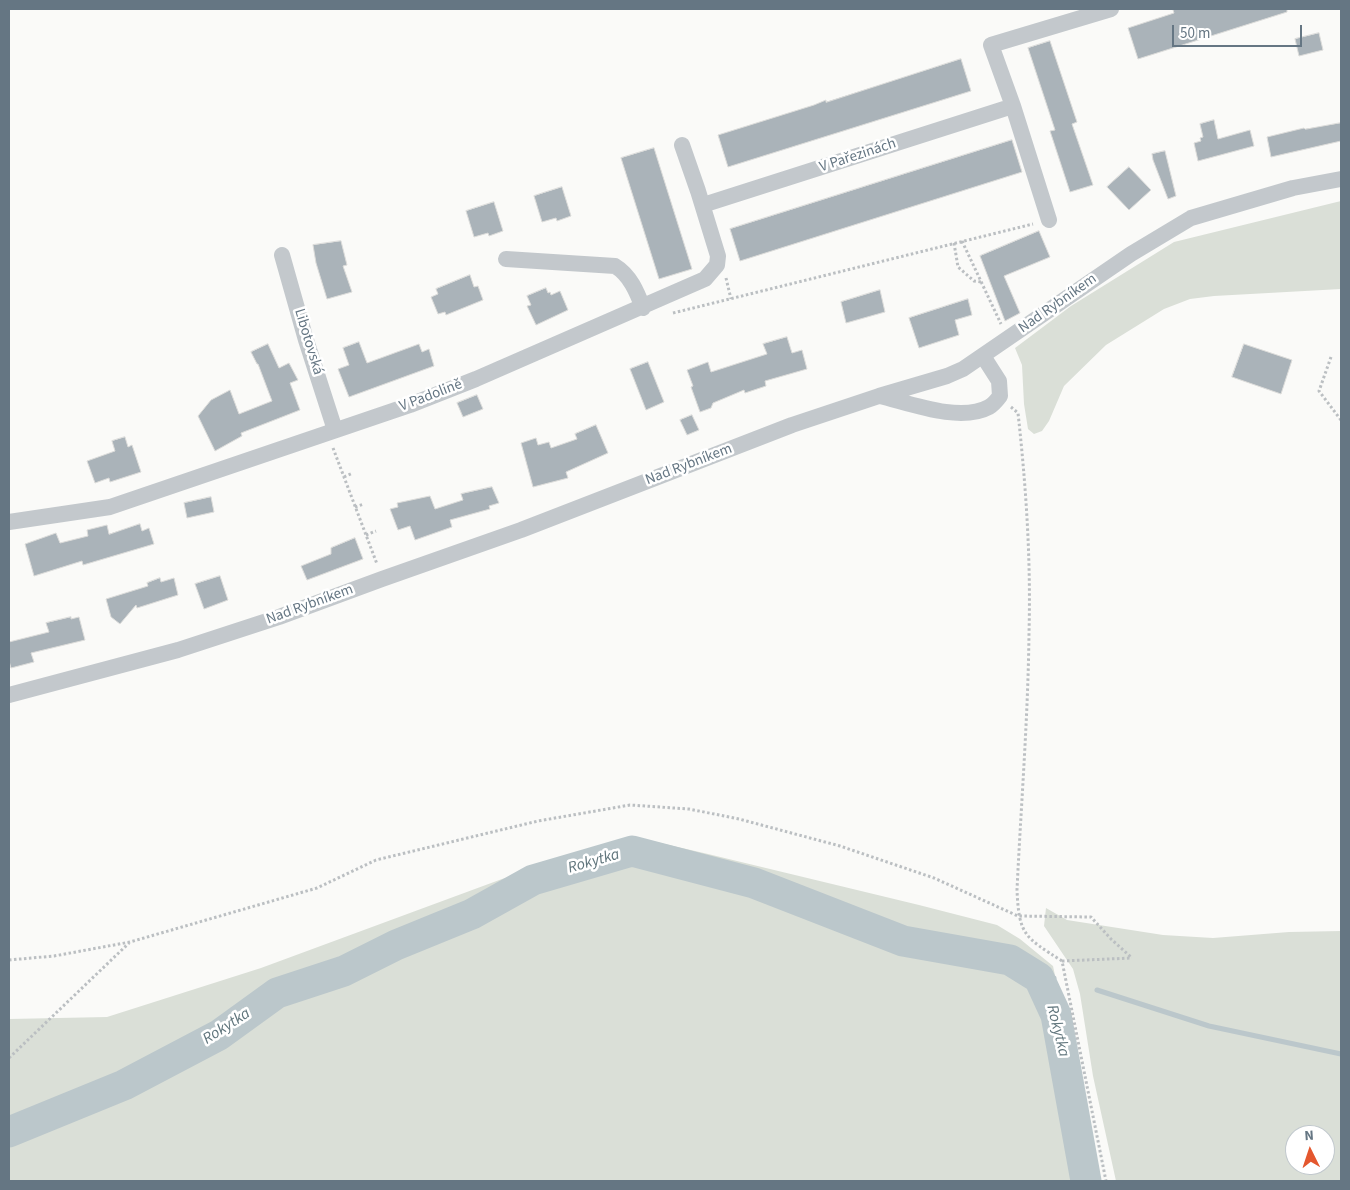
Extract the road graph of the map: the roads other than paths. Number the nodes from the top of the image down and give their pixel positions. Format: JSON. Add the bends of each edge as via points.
{"nodes":[{"id":1,"x":1111,"y":9,"type":"edge"},
{"id":2,"x":1012,"y":106,"type":"junction"},
{"id":3,"x":682,"y":145,"type":"dead end"},
{"id":4,"x":1341,"y":179,"type":"edge"},
{"id":5,"x":703,"y":206,"type":"junction"},
{"id":6,"x":1049,"y":220,"type":"road end"},
{"id":7,"x":282,"y":255,"type":"dead end"},
{"id":8,"x":506,"y":259,"type":"dead end"},
{"id":9,"x":643,"y":308,"type":"junction"},
{"id":10,"x":983,"y":356,"type":"junction"},
{"id":11,"x":879,"y":396,"type":"junction"},
{"id":12,"x":335,"y":430,"type":"junction"},
{"id":13,"x":9,"y":522,"type":"edge"},
{"id":14,"x":9,"y":695,"type":"edge"}],
"edges":[{"from":1,"to":2,"type":"street","via":[[991,45]]},
{"from":2,"to":5,"type":"street","name":"V Pařezinách"},
{"from":2,"to":6,"type":"street"},
{"from":3,"to":5,"type":"street","name":"V Padolině"},
{"from":4,"to":10,"type":"street","name":"Nad Rybníkem","via":[[1293,188],[1191,218],[1131,254]]},
{"from":5,"to":9,"type":"street","name":"V Padolině","via":[[718,256],[717,265],[705,279]]},
{"from":7,"to":12,"type":"street","name":"Libotovská"},
{"from":8,"to":9,"type":"street","via":[[615,266],[628,277]]},
{"from":9,"to":12,"type":"street","name":"V Padolině","via":[[476,379]]},
{"from":10,"to":11,"type":"street","name":"Nad Rybníkem","via":[[947,376]]},
{"from":10,"to":11,"type":"street","via":[[999,381],[1000,396],[990,407],[970,413],[943,412]]},
{"from":11,"to":14,"type":"street","name":"Nad Rybníkem","via":[[792,425],[521,530],[279,617],[187,647]]},
{"from":12,"to":13,"type":"street","name":"V Padolině","via":[[110,507]]}]}
